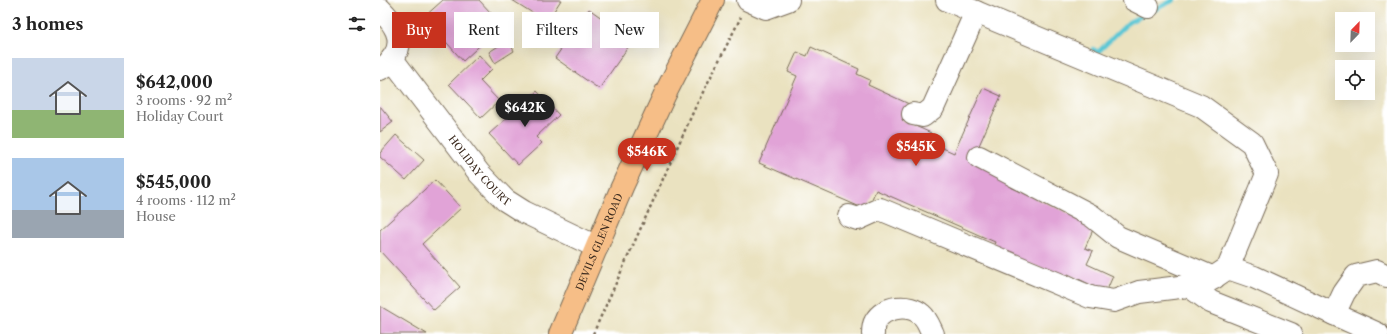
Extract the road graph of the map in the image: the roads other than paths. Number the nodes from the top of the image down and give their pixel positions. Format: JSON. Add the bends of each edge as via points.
{"nodes":[{"id":1,"x":713,"y":0,"type":"edge"},
{"id":2,"x":748,"y":0,"type":"edge"},
{"id":3,"x":788,"y":0,"type":"edge"},
{"id":4,"x":947,"y":0,"type":"edge"},
{"id":5,"x":380,"y":9,"type":"edge"},
{"id":6,"x":976,"y":12,"type":"junction"},
{"id":7,"x":386,"y":64,"type":"edge"},
{"id":8,"x":913,"y":114,"type":"dead end"},
{"id":9,"x":979,"y":157,"type":"dead end"},
{"id":10,"x":849,"y":216,"type":"dead end"},
{"id":11,"x":597,"y":247,"type":"junction"},
{"id":12,"x":1221,"y":273,"type":"junction"},
{"id":13,"x":1387,"y":276,"type":"edge"},
{"id":14,"x":1189,"y":286,"type":"junction"},
{"id":15,"x":1334,"y":314,"type":"junction"},
{"id":16,"x":560,"y":334,"type":"edge"},
{"id":17,"x":873,"y":334,"type":"edge"},
{"id":18,"x":933,"y":334,"type":"edge"},
{"id":19,"x":1291,"y":334,"type":"edge"},
{"id":20,"x":1378,"y":334,"type":"edge"}],
"edges":[{"from":1,"to":11,"type":"main road","name":"DEVILS GLEN ROAD","via":[[665,94]]},
{"from":2,"to":3,"type":"street","via":[[766,8]]},
{"from":4,"to":6,"type":"street"},
{"from":5,"to":7,"type":"street","name":"HOLIDAY COURT","via":[[390,19],[399,37],[398,51]]},
{"from":6,"to":8,"type":"street","via":[[933,108],[923,116]]},
{"from":6,"to":12,"type":"street","via":[[1201,106],[1252,144],[1268,174]]},
{"from":7,"to":11,"type":"street","name":"HOLIDAY COURT","via":[[505,200],[524,212]]},
{"from":9,"to":12,"type":"street","via":[[1092,216],[1118,237]]},
{"from":10,"to":14,"type":"street","via":[[858,219],[880,209],[1090,297],[1114,300],[1139,292]]},
{"from":11,"to":16,"type":"main road","name":"DEVILS GLEN ROAD"},
{"from":12,"to":14,"type":"street","via":[[1204,284]]},
{"from":12,"to":15,"type":"street","via":[[1254,277]]},
{"from":13,"to":15,"type":"street","via":[[1377,271],[1356,276]]},
{"from":14,"to":19,"type":"street","via":[[1211,302]]},
{"from":15,"to":20,"type":"street"},
{"from":17,"to":18,"type":"street","via":[[874,322],[883,312],[898,308],[911,309],[923,315]]}]}
